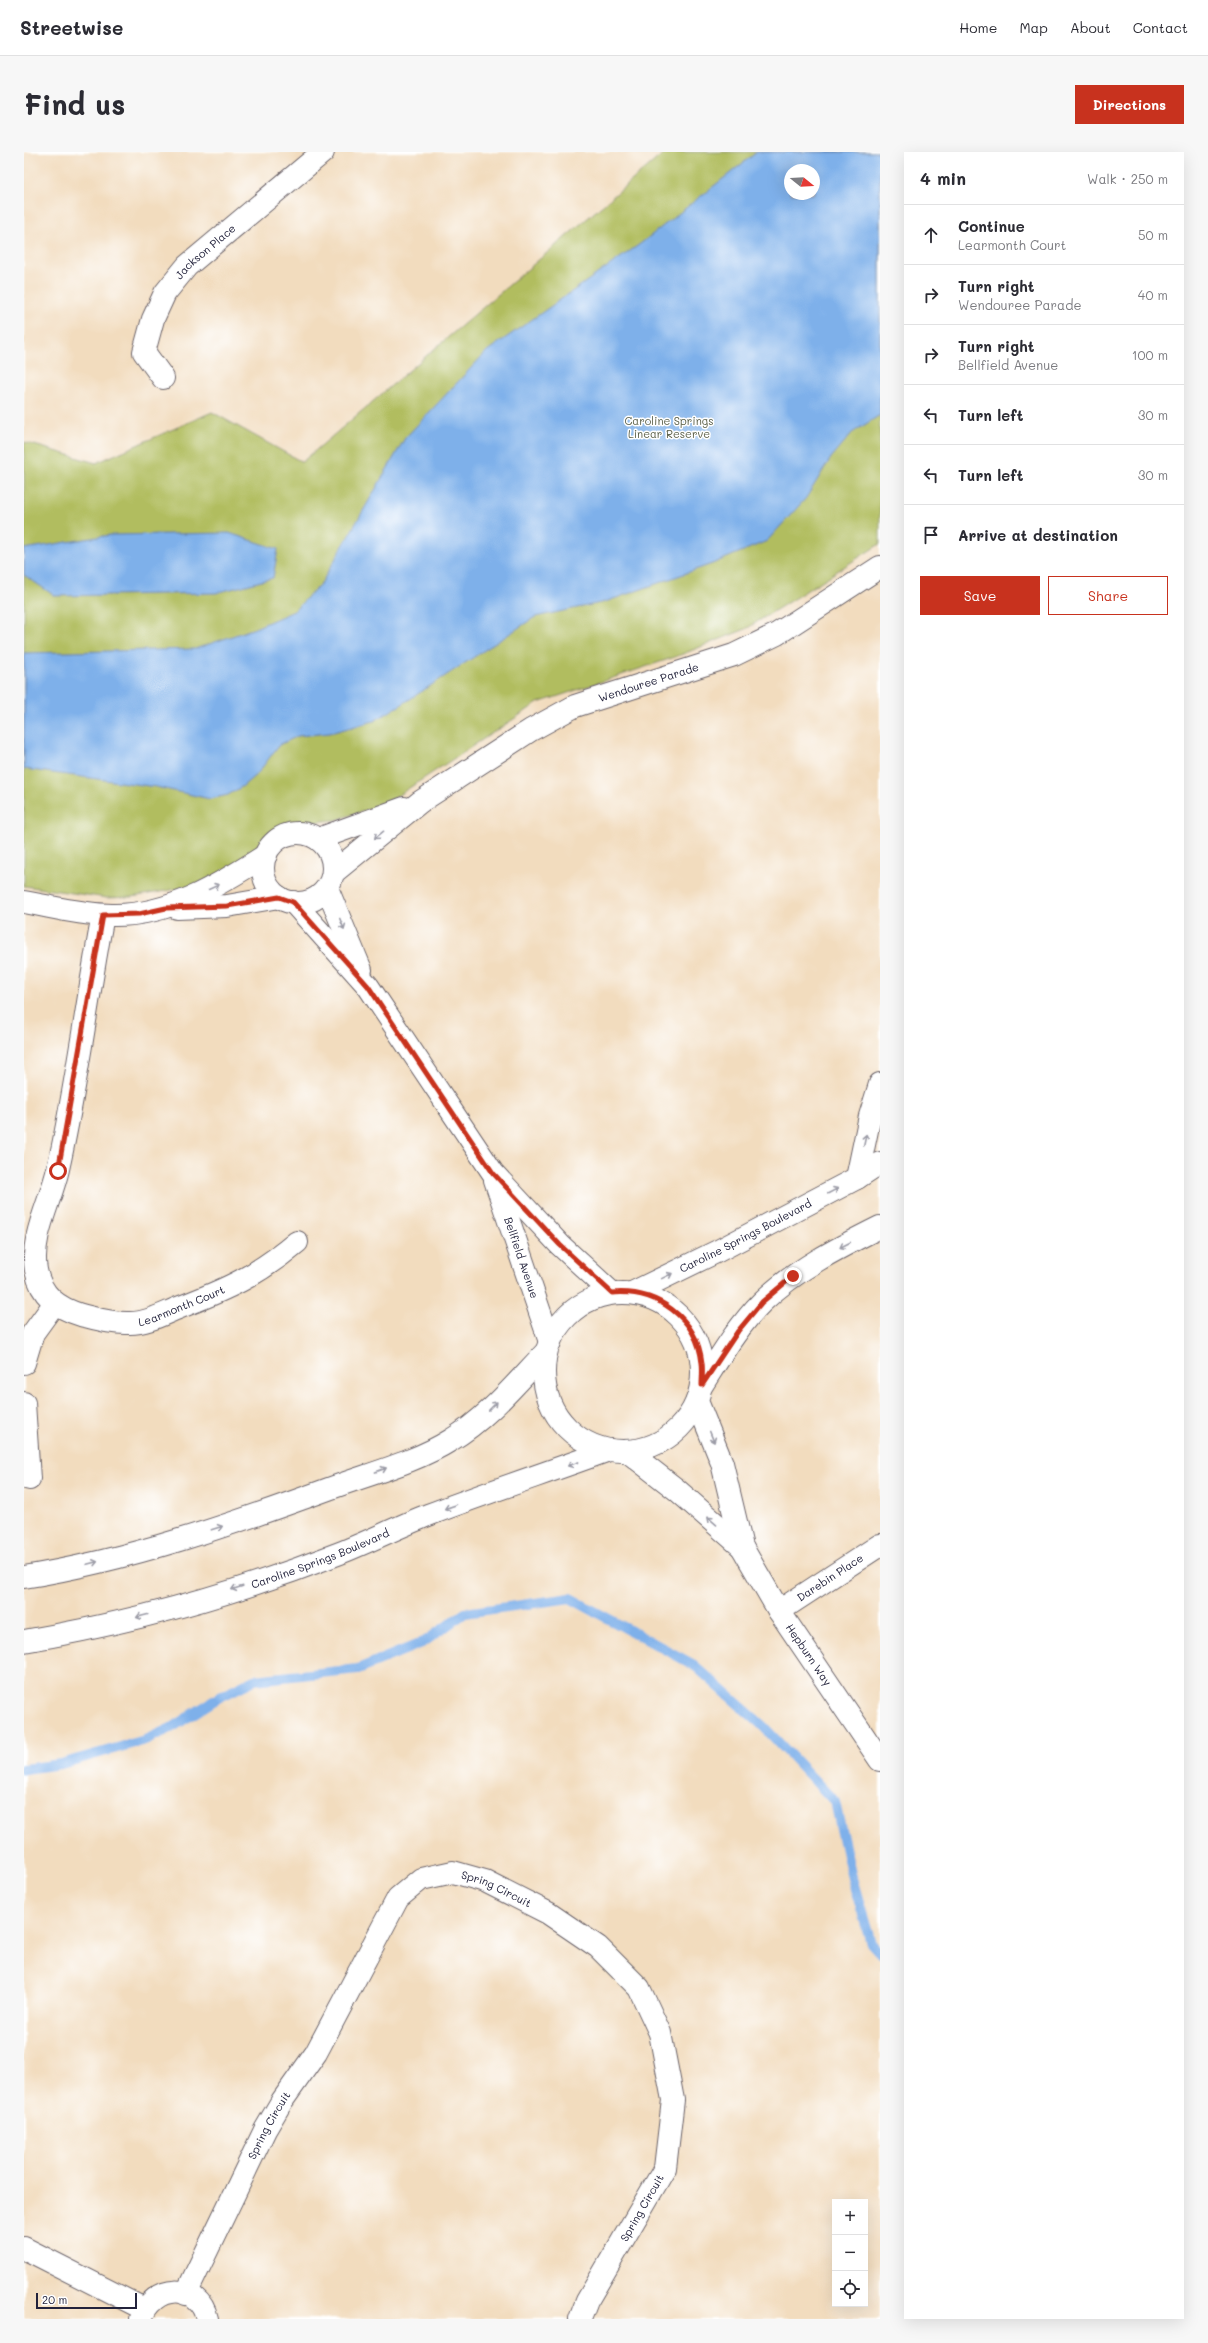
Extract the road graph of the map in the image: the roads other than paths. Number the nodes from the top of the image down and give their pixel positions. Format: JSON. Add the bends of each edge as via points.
{"nodes":[{"id":1,"x":323,"y":152,"type":"edge"},
{"id":2,"x":163,"y":378,"type":"dead end"},
{"id":3,"x":880,"y":567,"type":"edge"},
{"id":4,"x":420,"y":802,"type":"junction"},
{"id":5,"x":318,"y":839,"type":"junction"},
{"id":6,"x":266,"y":855,"type":"junction"},
{"id":7,"x":330,"y":880,"type":"junction"},
{"id":8,"x":286,"y":899,"type":"junction"},
{"id":9,"x":24,"y":902,"type":"edge"},
{"id":10,"x":166,"y":908,"type":"junction"},
{"id":11,"x":103,"y":915,"type":"junction"},
{"id":12,"x":368,"y":986,"type":"junction"},
{"id":13,"x":880,"y":1084,"type":"edge"},
{"id":14,"x":880,"y":1163,"type":"edge"},
{"id":15,"x":493,"y":1173,"type":"junction"},
{"id":16,"x":857,"y":1178,"type":"junction"},
{"id":17,"x":880,"y":1227,"type":"edge"},
{"id":18,"x":297,"y":1242,"type":"dead end"},
{"id":19,"x":622,"y":1293,"type":"junction"},
{"id":20,"x":54,"y":1304,"type":"junction"},
{"id":21,"x":548,"y":1347,"type":"junction"},
{"id":22,"x":24,"y":1363,"type":"edge"},
{"id":23,"x":699,"y":1393,"type":"junction"},
{"id":24,"x":24,"y":1403,"type":"edge"},
{"id":25,"x":618,"y":1451,"type":"junction"},
{"id":26,"x":29,"y":1479,"type":"dead end"},
{"id":27,"x":880,"y":1545,"type":"edge"},
{"id":28,"x":742,"y":1547,"type":"junction"},
{"id":29,"x":24,"y":1578,"type":"edge"},
{"id":30,"x":780,"y":1611,"type":"junction"},
{"id":31,"x":24,"y":1641,"type":"edge"},
{"id":32,"x":880,"y":1760,"type":"edge"},
{"id":33,"x":24,"y":2248,"type":"edge"},
{"id":34,"x":186,"y":2294,"type":"junction"},
{"id":35,"x":142,"y":2314,"type":"edge"},
{"id":36,"x":207,"y":2319,"type":"edge"},
{"id":37,"x":580,"y":2319,"type":"edge"}],
"edges":[{"from":1,"to":2,"type":"street","name":"Jackson Place","via":[[187,266],[165,293],[152,319],[144,352]]},
{"from":3,"to":4,"type":"street","name":"Wendouree Parade","via":[[777,634],[734,655],[575,706],[505,745]]},
{"from":4,"to":5,"type":"street","name":"Wendouree Parade"},
{"from":4,"to":7,"type":"street","name":"Wendouree Parade","one_way":true},
{"from":5,"to":6,"type":"street","via":[[304,833],[288,835],[275,842]]},
{"from":5,"to":7,"type":"street","via":[[328,850],[332,861]]},
{"from":6,"to":8,"type":"street","via":[[265,878],[271,889]]},
{"from":10,"to":6,"type":"street","one_way":true,"via":[[220,884]]},
{"from":7,"to":8,"type":"street","via":[[322,893],[309,901]]},
{"from":7,"to":12,"type":"street","name":"Bellfield Avenue","one_way":true},
{"from":8,"to":10,"type":"street","via":[[227,906]]},
{"from":8,"to":12,"type":"street","name":"Bellfield Avenue"},
{"from":9,"to":11,"type":"street"},
{"from":10,"to":11,"type":"street","via":[[139,914]]},
{"from":11,"to":20,"type":"street","via":[[60,1158],[36,1245],[36,1272],[46,1294]]},
{"from":12,"to":15,"type":"street","name":"Bellfield Avenue"},
{"from":16,"to":13,"type":"street","one_way":true,"via":[[870,1116]]},
{"from":14,"to":16,"type":"street","name":"Caroline Springs Boulevard"},
{"from":15,"to":19,"type":"street","name":"Bellfield Avenue","via":[[560,1245]]},
{"from":15,"to":21,"type":"street","name":"Bellfield Avenue"},
{"from":19,"to":16,"type":"street","name":"Caroline Springs Boulevard","one_way":true,"via":[[718,1251]]},
{"from":17,"to":23,"type":"street","one_way":true,"via":[[818,1260],[793,1276],[762,1302],[738,1331]]},
{"from":18,"to":20,"type":"street","name":"Learmonth Court","via":[[249,1278],[145,1321],[112,1322]]},
{"from":19,"to":21,"type":"street","name":"Caroline Springs Boulevard","via":[[592,1298],[574,1309],[560,1324]]},
{"from":19,"to":23,"type":"street","via":[[659,1301],[672,1308],[687,1324],[701,1356]]},
{"from":20,"to":22,"type":"street","via":[[34,1333]]},
{"from":21,"to":25,"type":"street","via":[[544,1374],[547,1396],[557,1415],[571,1432],[588,1444]]},
{"from":29,"to":21,"type":"street","one_way":true,"via":[[161,1546],[416,1457],[451,1440],[481,1417]]},
{"from":23,"to":25,"type":"street","name":"Caroline Springs Boulevard","via":[[686,1420],[670,1436],[650,1447]]},
{"from":23,"to":28,"type":"street","name":"Hepburn Way","one_way":true,"via":[[722,1463]]},
{"from":24,"to":26,"type":"street"},
{"from":28,"to":25,"type":"street","name":"Hepburn Way","one_way":true,"via":[[677,1490]]},
{"from":25,"to":31,"type":"street","name":"Caroline Springs Boulevard","one_way":true,"via":[[428,1515],[341,1553],[273,1577],[99,1627]]},
{"from":27,"to":30,"type":"street","name":"Darebin Place"},
{"from":28,"to":30,"type":"street","name":"Hepburn Way"},
{"from":30,"to":32,"type":"street","name":"Hepburn Way"},
{"from":33,"to":35,"type":"street"},
{"from":34,"to":35,"type":"street","via":[[177,2291],[158,2295]]},
{"from":34,"to":36,"type":"street","via":[[203,2307]]},
{"from":34,"to":37,"type":"street","name":"Spring Circuit","via":[[265,2130],[319,2047],[398,1898],[421,1878],[454,1872],[485,1881],[548,1913],[598,1947],[639,1988],[660,2033],[674,2100],[665,2168],[587,2300]]}]}
